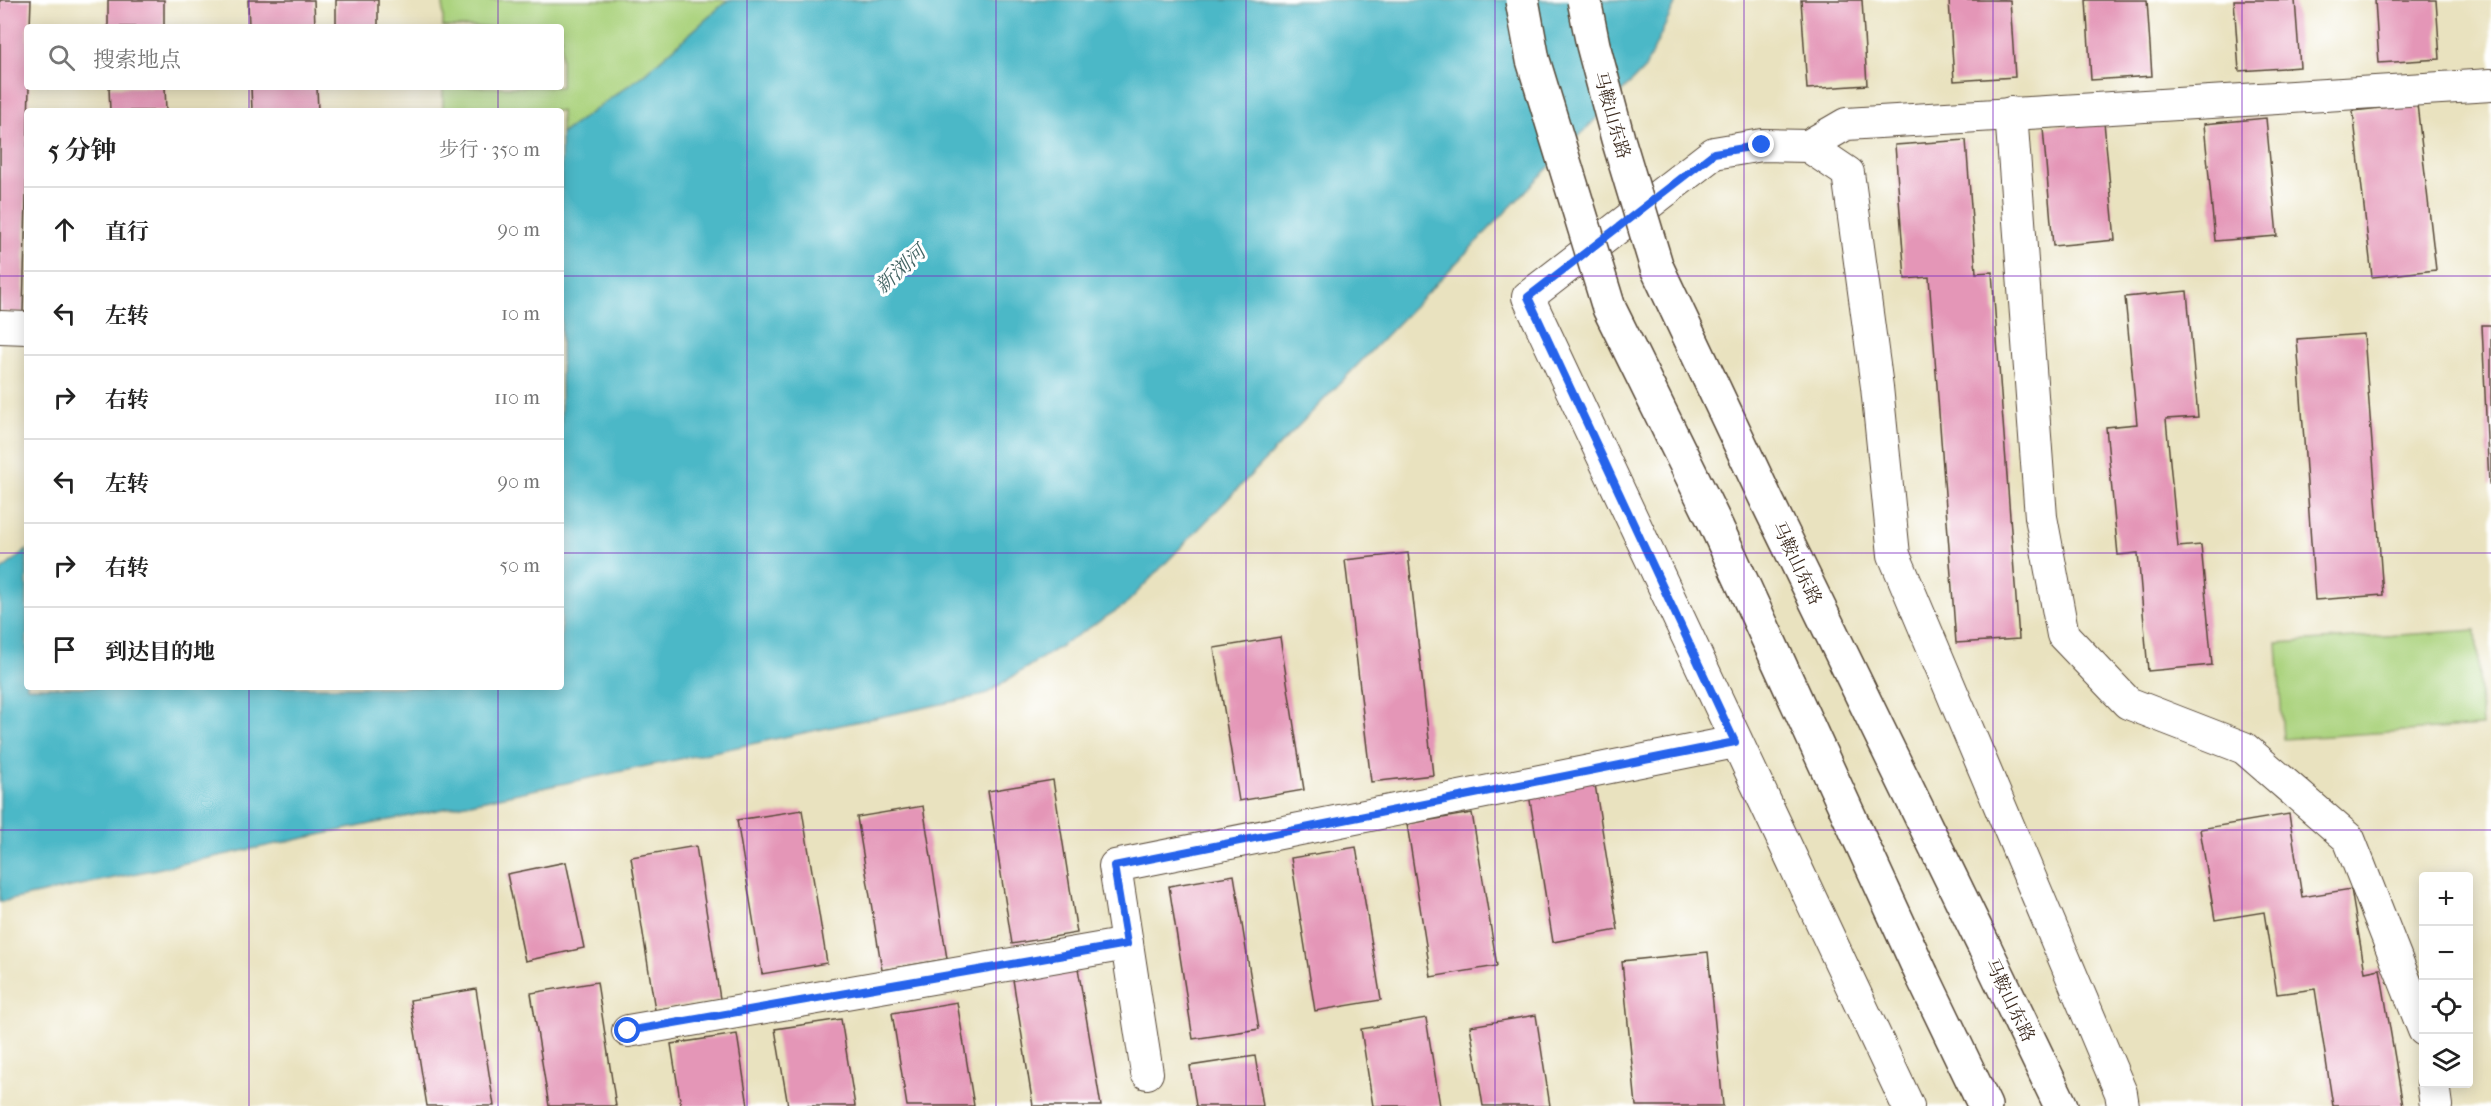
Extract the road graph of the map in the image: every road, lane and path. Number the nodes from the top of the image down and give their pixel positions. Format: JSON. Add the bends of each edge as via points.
{"nodes":[{"id":1,"x":1522,"y":0,"type":"edge"},
{"id":2,"x":1584,"y":0,"type":"edge"},
{"id":3,"x":2491,"y":85,"type":"edge"},
{"id":4,"x":2011,"y":112,"type":"junction"},
{"id":5,"x":1808,"y":146,"type":"junction"},
{"id":6,"x":0,"y":327,"type":"edge"},
{"id":7,"x":24,"y":328,"type":"edge"},
{"id":8,"x":1735,"y":742,"type":"junction"},
{"id":9,"x":1127,"y":944,"type":"junction"},
{"id":10,"x":2419,"y":1017,"type":"edge"},
{"id":11,"x":628,"y":1031,"type":"dead end"},
{"id":12,"x":1147,"y":1073,"type":"dead end"},
{"id":13,"x":2434,"y":1088,"type":"edge"},
{"id":14,"x":1908,"y":1106,"type":"edge"},
{"id":15,"x":1985,"y":1106,"type":"edge"},
{"id":16,"x":2061,"y":1106,"type":"edge"},
{"id":17,"x":2123,"y":1106,"type":"edge"},
{"id":18,"x":2436,"y":1106,"type":"edge"}],
"edges":[{"from":1,"to":15,"type":"main road","bridge":true,"via":[[1533,60],[1609,308],[1713,519]]},
{"from":2,"to":16,"type":"main road","name":"马鞍山东路","bridge":true,"via":[[1615,129],[1657,268]]},
{"from":3,"to":4,"type":"street"},
{"from":4,"to":5,"type":"street","via":[[1845,124]]},
{"from":4,"to":10,"type":"street","via":[[2041,517],[2063,635],[2128,703],[2244,748],[2349,839]]},
{"from":5,"to":8,"type":"street","via":[[1762,145],[1714,153],[1528,297]]},
{"from":5,"to":17,"type":"street","via":[[1848,173],[1894,555],[2121,1093]]},
{"from":6,"to":7,"type":"street"},
{"from":8,"to":9,"type":"street","via":[[1114,866]]},
{"from":8,"to":14,"type":"street"},
{"from":9,"to":11,"type":"street"},
{"from":9,"to":12,"type":"street"},
{"from":13,"to":18,"type":"street"}]}
